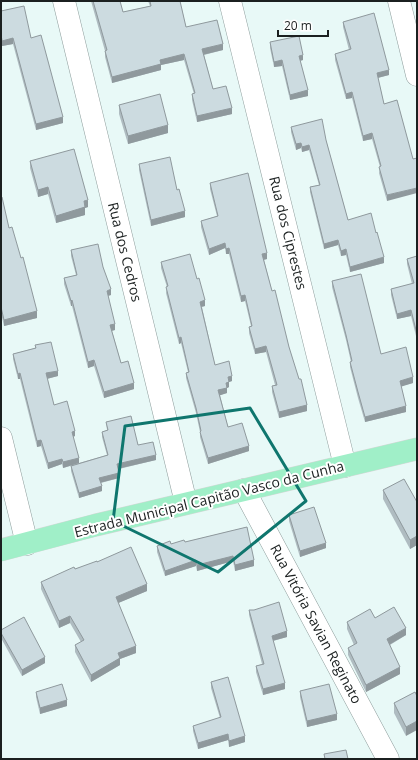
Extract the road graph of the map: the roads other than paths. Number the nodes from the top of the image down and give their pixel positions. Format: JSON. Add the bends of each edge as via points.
{"nodes":[{"id":1,"x":64,"y":1,"type":"edge"},
{"id":2,"x":230,"y":1,"type":"edge"},
{"id":3,"x":399,"y":1,"type":"edge"},
{"id":4,"x":417,"y":75,"type":"edge"},
{"id":5,"x":1,"y":438,"type":"edge"},
{"id":6,"x":417,"y":449,"type":"edge"},
{"id":7,"x":345,"y":466,"type":"junction"},
{"id":8,"x":244,"y":490,"type":"junction"},
{"id":9,"x":186,"y":503,"type":"junction"},
{"id":10,"x":27,"y":544,"type":"junction"},
{"id":11,"x":1,"y":550,"type":"edge"},
{"id":12,"x":388,"y":759,"type":"edge"}],
"edges":[{"from":1,"to":9,"type":"street","name":"Rua dos Cedros"},
{"from":2,"to":7,"type":"street","name":"Rua dos Ciprestes"},
{"from":3,"to":4,"type":"street"},
{"from":5,"to":10,"type":"street"},
{"from":6,"to":7,"type":"main road","name":"Estrada Municipal Capitão Vasco da Cunha"},
{"from":7,"to":8,"type":"main road","name":"Estrada Municipal Capitão Vasco da Cunha"},
{"from":8,"to":9,"type":"main road","name":"Estrada Municipal Capitão Vasco da Cunha"},
{"from":8,"to":12,"type":"street","name":"Rua Vitória Savian Reginato"},
{"from":9,"to":10,"type":"main road","name":"Estrada Municipal Capitão Vasco da Cunha"},
{"from":10,"to":11,"type":"main road","name":"Estrada Municipal Capitão Vasco da Cunha"}]}
